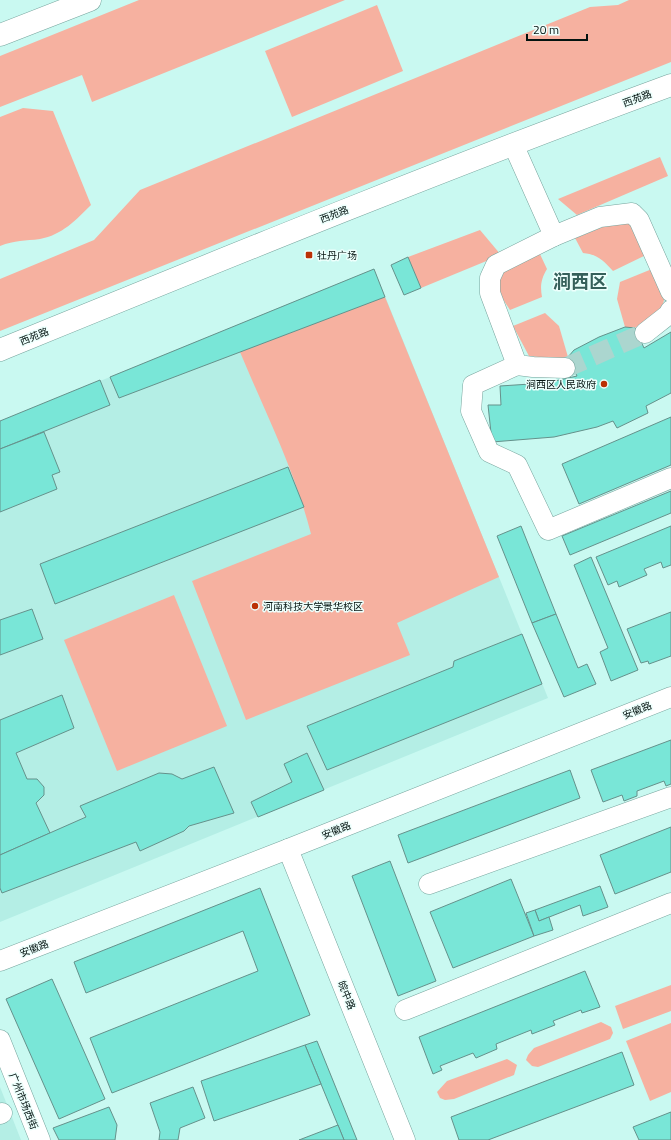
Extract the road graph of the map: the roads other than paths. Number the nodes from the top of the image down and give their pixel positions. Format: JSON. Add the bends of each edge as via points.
{"nodes":[{"id":1,"x":90,"y":0,"type":"edge"},
{"id":2,"x":0,"y":36,"type":"edge"},
{"id":3,"x":671,"y":85,"type":"edge"},
{"id":4,"x":513,"y":144,"type":"junction"},
{"id":5,"x":554,"y":236,"type":"junction"},
{"id":6,"x":671,"y":292,"type":"edge"},
{"id":7,"x":671,"y":310,"type":"edge"},
{"id":8,"x":645,"y":333,"type":"tunnel mouth"},
{"id":9,"x":0,"y":350,"type":"edge"},
{"id":10,"x":517,"y":365,"type":"junction"},
{"id":11,"x":565,"y":368,"type":"tunnel mouth"},
{"id":12,"x":671,"y":478,"type":"edge"},
{"id":13,"x":671,"y":697,"type":"edge"},
{"id":14,"x":671,"y":797,"type":"edge"},
{"id":15,"x":288,"y":849,"type":"junction"},
{"id":16,"x":429,"y":884,"type":"dead end"},
{"id":17,"x":671,"y":903,"type":"edge"},
{"id":18,"x":0,"y":961,"type":"edge"},
{"id":19,"x":405,"y":1010,"type":"dead end"},
{"id":20,"x":0,"y":1040,"type":"edge"},
{"id":21,"x":40,"y":1140,"type":"edge"},
{"id":22,"x":405,"y":1140,"type":"edge"}],
"edges":[{"from":1,"to":2,"type":"main road"},
{"from":3,"to":4,"type":"main road","name":"西苑路"},
{"from":4,"to":5,"type":"street"},
{"from":4,"to":9,"type":"main road","name":"西苑路","via":[[284,233]]},
{"from":5,"to":6,"type":"street","via":[[600,217],[632,212],[639,220]]},
{"from":5,"to":10,"type":"street","via":[[496,265],[490,278],[490,293]]},
{"from":7,"to":8,"type":"street"},
{"from":10,"to":11,"type":"street"},
{"from":10,"to":12,"type":"street","via":[[473,385],[471,412],[489,452],[517,465],[548,530]]},
{"from":13,"to":15,"type":"street","name":"安徽路"},
{"from":14,"to":16,"type":"street"},
{"from":15,"to":18,"type":"street","name":"安徽路"},
{"from":15,"to":22,"type":"street","name":"皖中路"},
{"from":17,"to":19,"type":"street"},
{"from":20,"to":21,"type":"street","name":"广州市场西街"}]}
